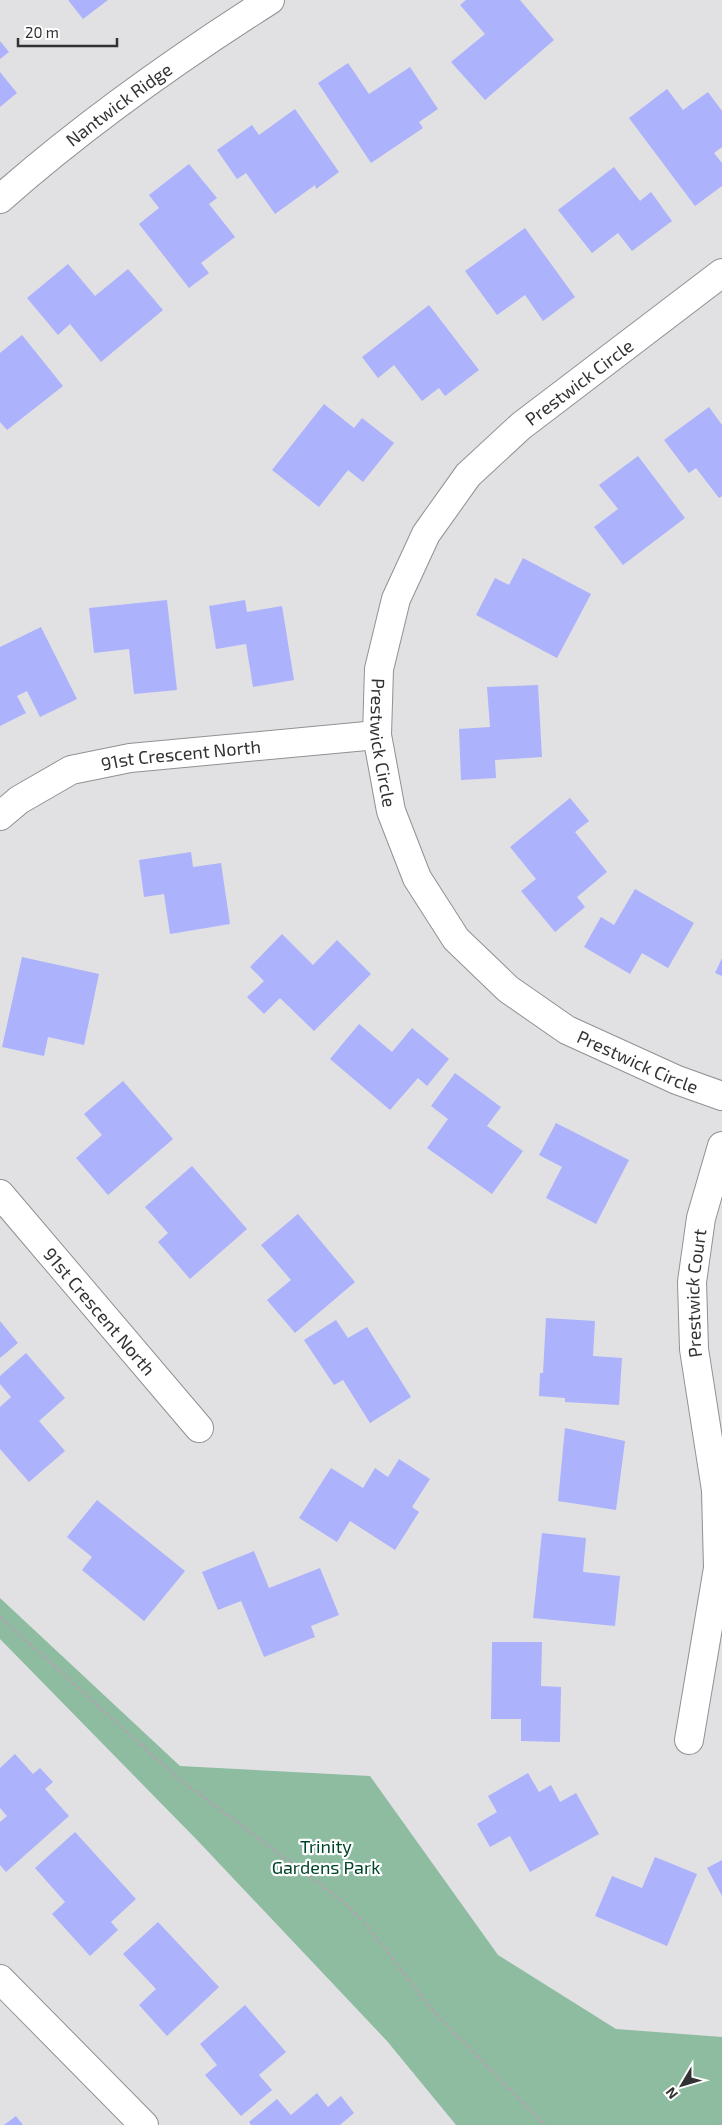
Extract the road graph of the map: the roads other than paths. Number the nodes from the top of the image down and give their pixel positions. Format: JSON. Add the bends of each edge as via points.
{"nodes":[{"id":1,"x":270,"y":0,"type":"edge"},
{"id":2,"x":0,"y":199,"type":"edge"},
{"id":3,"x":722,"y":273,"type":"edge"},
{"id":4,"x":377,"y":735,"type":"junction"},
{"id":5,"x":0,"y":816,"type":"edge"},
{"id":6,"x":722,"y":1096,"type":"edge"},
{"id":7,"x":722,"y":1146,"type":"edge"},
{"id":8,"x":0,"y":1194,"type":"edge"},
{"id":9,"x":199,"y":1428,"type":"dead end"},
{"id":10,"x":689,"y":1740,"type":"dead end"},
{"id":11,"x":0,"y":1979,"type":"edge"},
{"id":12,"x":144,"y":2125,"type":"edge"}],
"edges":[{"from":1,"to":2,"type":"street","name":"Nantwick Ridge","via":[[150,79],[56,149]]},
{"from":3,"to":4,"type":"street","name":"Prestwick Circle","via":[[521,426],[468,475],[426,534],[396,599],[379,669]]},
{"from":4,"to":5,"type":"street","name":"91st Crescent North","via":[[130,758],[70,770],[19,800]]},
{"from":4,"to":6,"type":"street","name":"Prestwick Circle","via":[[391,811],[414,870],[456,939],[508,988],[567,1030],[677,1080]]},
{"from":7,"to":10,"type":"street","name":"Prestwick Court","via":[[701,1218],[692,1282],[694,1349],[716,1490],[718,1568]]},
{"from":8,"to":9,"type":"street","name":"91st Crescent North"},
{"from":11,"to":12,"type":"street"}]}
